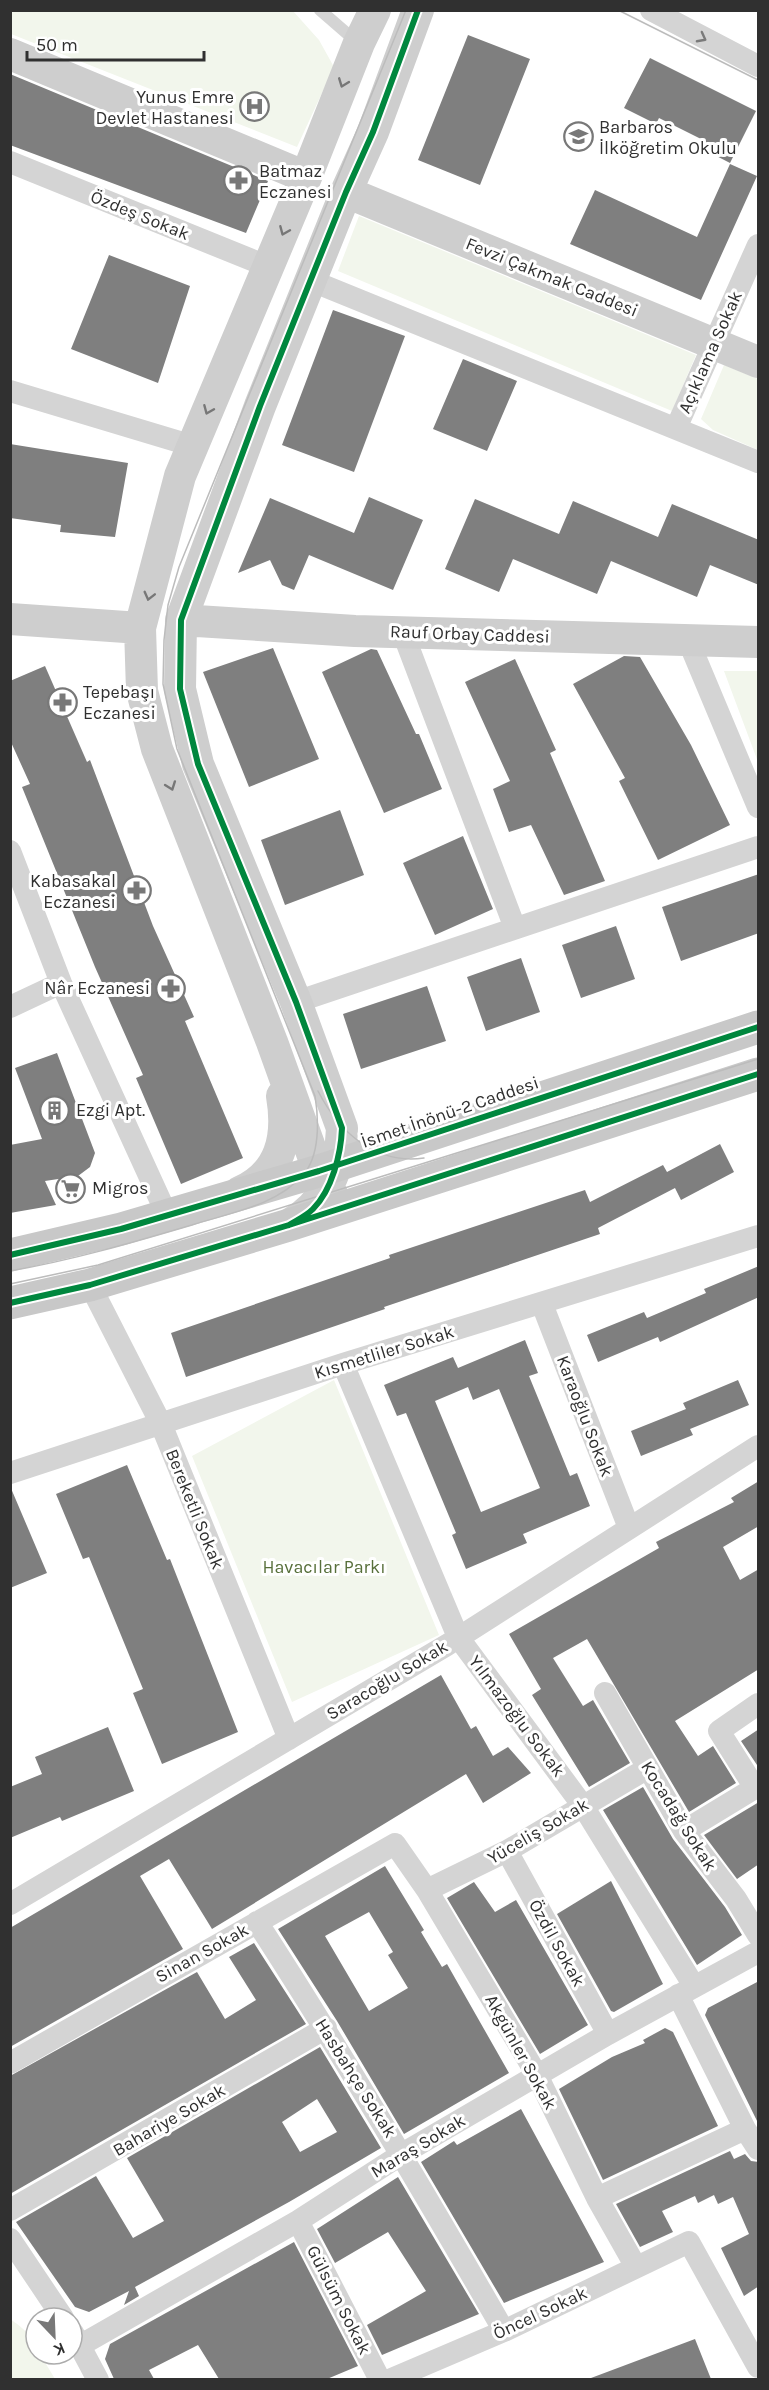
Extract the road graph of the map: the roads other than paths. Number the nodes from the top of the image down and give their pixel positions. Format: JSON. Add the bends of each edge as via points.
{"nodes":[{"id":1,"x":320,"y":10,"type":"edge"},
{"id":2,"x":375,"y":10,"type":"edge"},
{"id":3,"x":418,"y":10,"type":"edge"},
{"id":4,"x":651,"y":10,"type":"edge"},
{"id":5,"x":359,"y":43,"type":"junction"},
{"id":6,"x":10,"y":54,"type":"edge"},
{"id":7,"x":759,"y":66,"type":"edge"},
{"id":8,"x":10,"y":162,"type":"edge"},
{"id":9,"x":306,"y":177,"type":"junction"},
{"id":10,"x":345,"y":192,"type":"junction"},
{"id":11,"x":759,"y":245,"type":"edge"},
{"id":12,"x":268,"y":267,"type":"junction"},
{"id":13,"x":312,"y":281,"type":"junction"},
{"id":14,"x":714,"y":344,"type":"junction"},
{"id":15,"x":759,"y":362,"type":"edge"},
{"id":16,"x":10,"y":391,"type":"edge"},
{"id":17,"x":677,"y":426,"type":"junction"},
{"id":18,"x":193,"y":446,"type":"junction"},
{"id":19,"x":759,"y":462,"type":"edge"},
{"id":20,"x":10,"y":620,"type":"edge"},
{"id":21,"x":181,"y":620,"type":"junction"},
{"id":22,"x":140,"y":628,"type":"junction"},
{"id":23,"x":403,"y":633,"type":"junction"},
{"id":24,"x":688,"y":640,"type":"junction"},
{"id":25,"x":759,"y":642,"type":"edge"},
{"id":26,"x":759,"y":807,"type":"edge"},
{"id":27,"x":759,"y":847,"type":"edge"},
{"id":28,"x":10,"y":851,"type":"edge"},
{"id":29,"x":515,"y":928,"type":"junction"},
{"id":30,"x":61,"y":983,"type":"junction"},
{"id":31,"x":296,"y":1002,"type":"junction"},
{"id":32,"x":10,"y":1007,"type":"edge"},
{"id":33,"x":759,"y":1027,"type":"edge"},
{"id":34,"x":272,"y":1042,"type":"junction"},
{"id":35,"x":759,"y":1074,"type":"edge"},
{"id":36,"x":334,"y":1102,"type":"junction"},
{"id":37,"x":406,"y":1143,"type":"junction"},
{"id":38,"x":327,"y":1174,"type":"junction"},
{"id":39,"x":227,"y":1198,"type":"junction"},
{"id":40,"x":367,"y":1200,"type":"junction"},
{"id":41,"x":167,"y":1215,"type":"junction"},
{"id":42,"x":289,"y":1225,"type":"junction"},
{"id":43,"x":759,"y":1236,"type":"edge"},
{"id":44,"x":10,"y":1255,"type":"edge"},
{"id":45,"x":90,"y":1285,"type":"junction"},
{"id":46,"x":10,"y":1303,"type":"edge"},
{"id":47,"x":542,"y":1304,"type":"junction"},
{"id":48,"x":343,"y":1364,"type":"junction"},
{"id":49,"x":161,"y":1424,"type":"junction"},
{"id":50,"x":759,"y":1446,"type":"edge"},
{"id":51,"x":10,"y":1473,"type":"edge"},
{"id":52,"x":629,"y":1528,"type":"junction"},
{"id":53,"x":458,"y":1637,"type":"junction"},
{"id":54,"x":605,"y":1693,"type":"dead end"},
{"id":55,"x":759,"y":1704,"type":"edge"},
{"id":56,"x":289,"y":1738,"type":"junction"},
{"id":57,"x":648,"y":1768,"type":"junction"},
{"id":58,"x":757,"y":1787,"type":"edge"},
{"id":59,"x":584,"y":1806,"type":"junction"},
{"id":60,"x":684,"y":1831,"type":"junction"},
{"id":61,"x":395,"y":1844,"type":"joint"},
{"id":62,"x":507,"y":1851,"type":"junction"},
{"id":63,"x":427,"y":1890,"type":"junction"},
{"id":64,"x":10,"y":1904,"type":"edge"},
{"id":65,"x":257,"y":1922,"type":"junction"},
{"id":66,"x":759,"y":1935,"type":"edge"},
{"id":67,"x":759,"y":1952,"type":"edge"},
{"id":68,"x":686,"y":1990,"type":"junction"},
{"id":69,"x":326,"y":2028,"type":"junction"},
{"id":70,"x":608,"y":2034,"type":"junction"},
{"id":71,"x":10,"y":2063,"type":"edge"},
{"id":72,"x":537,"y":2075,"type":"junction"},
{"id":73,"x":746,"y":2129,"type":"junction"},
{"id":74,"x":759,"y":2149,"type":"edge"},
{"id":75,"x":402,"y":2154,"type":"junction"},
{"id":76,"x":597,"y":2198,"type":"junction"},
{"id":77,"x":10,"y":2210,"type":"edge"},
{"id":78,"x":298,"y":2221,"type":"junction"},
{"id":79,"x":10,"y":2239,"type":"edge"},
{"id":80,"x":636,"y":2266,"type":"junction"},
{"id":81,"x":55,"y":2306,"type":"edge"},
{"id":82,"x":504,"y":2331,"type":"junction"},
{"id":83,"x":84,"y":2334,"type":"edge"},
{"id":84,"x":84,"y":2353,"type":"edge"},
{"id":85,"x":759,"y":2367,"type":"edge"},
{"id":86,"x":98,"y":2379,"type":"edge"},
{"id":87,"x":380,"y":2379,"type":"edge"},
{"id":88,"x":388,"y":2379,"type":"edge"}],
"edges":[{"from":1,"to":5,"type":"lane"},
{"from":2,"to":5,"type":"street"},
{"from":3,"to":10,"type":"street","via":[[373,132]]},
{"from":4,"to":7,"type":"street","one_way":true},
{"from":5,"to":9,"type":"street","one_way":true},
{"from":6,"to":9,"type":"street"},
{"from":8,"to":12,"type":"street","name":"Özdeş Sokak"},
{"from":9,"to":12,"type":"street","one_way":true},
{"from":10,"to":13,"type":"street"},
{"from":10,"to":14,"type":"street","name":"Fevzi Çakmak Caddesi"},
{"from":11,"to":14,"type":"street","name":"Açıklama Sokak"},
{"from":12,"to":18,"type":"street","one_way":true},
{"from":13,"to":17,"type":"street"},
{"from":13,"to":21,"type":"street","via":[[260,406]]},
{"from":14,"to":15,"type":"street","name":"Fevzi Çakmak Caddesi"},
{"from":14,"to":17,"type":"street","name":"Açıklama Sokak"},
{"from":16,"to":18,"type":"street"},
{"from":17,"to":19,"type":"street"},
{"from":18,"to":22,"type":"street","one_way":true,"via":[[180,476]]},
{"from":20,"to":22,"type":"street"},
{"from":21,"to":23,"type":"street","name":"Rauf Orbay Caddesi"},
{"from":21,"to":31,"type":"street","via":[[180,689],[198,764]]},
{"from":22,"to":34,"type":"street","one_way":true,"via":[[142,691],[157,749]]},
{"from":23,"to":24,"type":"street","name":"Rauf Orbay Caddesi"},
{"from":23,"to":29,"type":"street"},
{"from":24,"to":25,"type":"street","name":"Rauf Orbay Caddesi"},
{"from":24,"to":26,"type":"street"},
{"from":27,"to":29,"type":"street"},
{"from":28,"to":30,"type":"street"},
{"from":29,"to":31,"type":"street"},
{"from":30,"to":32,"type":"street"},
{"from":30,"to":41,"type":"street"},
{"from":31,"to":36,"type":"street"},
{"from":33,"to":37,"type":"main road","name":"İsmet İnönü-2 Caddesi"},
{"from":34,"to":38,"type":"street"},
{"from":34,"to":39,"type":"street","via":[[284,1109],[282,1145],[265,1176]]},
{"from":35,"to":40,"type":"main road"},
{"from":36,"to":37,"type":"street","via":[[360,1137],[379,1143]]},
{"from":36,"to":38,"type":"street","via":[[342,1128],[341,1146]]},
{"from":37,"to":38,"type":"main road","name":"İsmet İnönü-2 Caddesi"},
{"from":38,"to":39,"type":"main road","name":"İsmet İnönü-2 Caddesi"},
{"from":38,"to":40,"type":"street","via":[[340,1199]]},
{"from":38,"to":42,"type":"street","via":[[312,1210]]},
{"from":39,"to":41,"type":"main road","name":"İsmet İnönü-2 Caddesi"},
{"from":40,"to":42,"type":"main road"},
{"from":41,"to":44,"type":"main road","name":"İsmet İnönü-2 Caddesi"},
{"from":42,"to":45,"type":"main road"},
{"from":43,"to":47,"type":"street","name":"Kısmetliler Sokak"},
{"from":45,"to":46,"type":"main road"},
{"from":45,"to":49,"type":"street","name":"Bereketli Sokak"},
{"from":47,"to":48,"type":"street","name":"Kısmetliler Sokak"},
{"from":47,"to":52,"type":"street","name":"Karaoğlu Sokak"},
{"from":48,"to":49,"type":"street","name":"Kısmetliler Sokak"},
{"from":48,"to":53,"type":"street","name":"Yılmazoğlu Sokak"},
{"from":49,"to":51,"type":"street","name":"Kısmetliler Sokak"},
{"from":49,"to":56,"type":"street","name":"Bereketli Sokak"},
{"from":50,"to":52,"type":"street","name":"Saracoğlu Sokak"},
{"from":52,"to":53,"type":"street","name":"Saracoğlu Sokak"},
{"from":53,"to":56,"type":"street","name":"Saracoğlu Sokak"},
{"from":53,"to":59,"type":"street","name":"Yılmazoğlu Sokak"},
{"from":54,"to":57,"type":"street","name":"Kocadağ Sokak"},
{"from":55,"to":58,"type":"street","via":[[719,1731]]},
{"from":56,"to":64,"type":"street","name":"Saracoğlu Sokak"},
{"from":57,"to":59,"type":"street","name":"Yüceliş Sokak"},
{"from":57,"to":60,"type":"street","name":"Kocadağ Sokak"},
{"from":58,"to":60,"type":"street"},
{"from":59,"to":62,"type":"street","name":"Yüceliş Sokak"},
{"from":59,"to":68,"type":"street","name":"Yılmazoğlu Sokak"},
{"from":60,"to":66,"type":"street","name":"Kocadağ Sokak"},
{"from":61,"to":63,"type":"street","name":"Akgünler Sokak"},
{"from":61,"to":65,"type":"street","name":"Sinan Sokak"},
{"from":62,"to":63,"type":"street","name":"Yüceliş Sokak"},
{"from":62,"to":70,"type":"street","name":"Özdil Sokak"},
{"from":63,"to":72,"type":"street","name":"Akgünler Sokak"},
{"from":65,"to":69,"type":"street","name":"Hasbahçe Sokak"},
{"from":65,"to":71,"type":"street","name":"Sinan Sokak"},
{"from":67,"to":68,"type":"street","name":"Maraş Sokak"},
{"from":68,"to":70,"type":"street","name":"Maraş Sokak"},
{"from":68,"to":73,"type":"street","name":"Yılmazoğlu Sokak"},
{"from":69,"to":75,"type":"street","name":"Hasbahçe Sokak"},
{"from":69,"to":77,"type":"street","name":"Bahariye Sokak"},
{"from":70,"to":72,"type":"street","name":"Maraş Sokak"},
{"from":72,"to":75,"type":"street","name":"Maraş Sokak"},
{"from":72,"to":76,"type":"street","name":"Akgünler Sokak"},
{"from":73,"to":74,"type":"street","name":"Yılmazoğlu Sokak"},
{"from":73,"to":76,"type":"street"},
{"from":75,"to":78,"type":"street","name":"Maraş Sokak"},
{"from":75,"to":82,"type":"street","name":"Hasbahçe Sokak"},
{"from":76,"to":80,"type":"street","name":"Akgünler Sokak"},
{"from":78,"to":83,"type":"street","name":"Maraş Sokak"},
{"from":78,"to":87,"type":"street","name":"Gülsüm Sokak"},
{"from":79,"to":81,"type":"street"},
{"from":80,"to":82,"type":"street","name":"Öncel Sokak"},
{"from":80,"to":85,"type":"street","name":"Öncel Sokak","via":[[689,2242]]},
{"from":82,"to":88,"type":"street","name":"Öncel Sokak"},
{"from":84,"to":86,"type":"street"}]}
